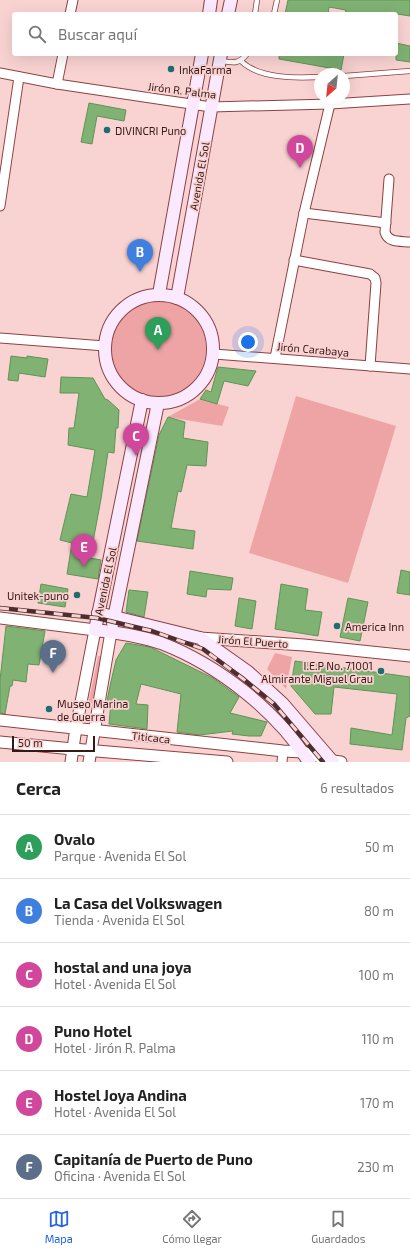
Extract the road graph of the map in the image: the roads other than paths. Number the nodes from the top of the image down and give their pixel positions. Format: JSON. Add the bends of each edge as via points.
{"nodes":[{"id":1,"x":70,"y":0,"type":"edge"},
{"id":2,"x":211,"y":0,"type":"edge"},
{"id":3,"x":231,"y":0,"type":"edge"},
{"id":4,"x":257,"y":0,"type":"edge"},
{"id":5,"x":277,"y":0,"type":"edge"},
{"id":6,"x":70,"y":12,"type":"edge"},
{"id":7,"x":209,"y":12,"type":"edge"},
{"id":8,"x":228,"y":12,"type":"edge"},
{"id":9,"x":255,"y":12,"type":"edge"},
{"id":10,"x":274,"y":12,"type":"edge"},
{"id":11,"x":63,"y":56,"type":"edge"},
{"id":12,"x":202,"y":56,"type":"edge"},
{"id":13,"x":245,"y":56,"type":"edge"},
{"id":14,"x":220,"y":57,"type":"edge"},
{"id":15,"x":241,"y":61,"type":"junction"},
{"id":16,"x":410,"y":71,"type":"edge"},
{"id":17,"x":0,"y":74,"type":"edge"},
{"id":18,"x":350,"y":76,"type":"edge"},
{"id":19,"x":19,"y":77,"type":"junction"},
{"id":20,"x":314,"y":77,"type":"edge"},
{"id":21,"x":57,"y":84,"type":"junction"},
{"id":22,"x":410,"y":99,"type":"edge"},
{"id":23,"x":350,"y":103,"type":"edge"},
{"id":24,"x":330,"y":104,"type":"joint"},
{"id":25,"x":193,"y":105,"type":"junction"},
{"id":26,"x":211,"y":107,"type":"junction"},
{"id":27,"x":389,"y":179,"type":"dead end"},
{"id":28,"x":0,"y":206,"type":"edge"},
{"id":29,"x":304,"y":213,"type":"junction"},
{"id":30,"x":386,"y":223,"type":"junction"},
{"id":31,"x":410,"y":242,"type":"edge"},
{"id":32,"x":294,"y":260,"type":"junction"},
{"id":33,"x":160,"y":294,"type":"junction"},
{"id":34,"x":177,"y":298,"type":"junction"},
{"id":35,"x":0,"y":338,"type":"edge"},
{"id":36,"x":105,"y":346,"type":"junction"},
{"id":37,"x":214,"y":354,"type":"junction"},
{"id":38,"x":275,"y":358,"type":"junction"},
{"id":39,"x":370,"y":366,"type":"junction"},
{"id":40,"x":410,"y":369,"type":"edge"},
{"id":41,"x":142,"y":400,"type":"junction"},
{"id":42,"x":158,"y":403,"type":"junction"},
{"id":43,"x":98,"y":613,"type":"junction"},
{"id":44,"x":114,"y":616,"type":"junction"},
{"id":45,"x":0,"y":618,"type":"edge"},
{"id":46,"x":95,"y":630,"type":"junction"},
{"id":47,"x":111,"y":632,"type":"junction"},
{"id":48,"x":200,"y":638,"type":"junction"},
{"id":49,"x":410,"y":656,"type":"edge"},
{"id":50,"x":0,"y":720,"type":"edge"},
{"id":51,"x":76,"y":728,"type":"junction"},
{"id":52,"x":94,"y":731,"type":"junction"},
{"id":53,"x":0,"y":742,"type":"edge"},
{"id":54,"x":73,"y":749,"type":"junction"},
{"id":55,"x":90,"y":756,"type":"edge"},
{"id":56,"x":282,"y":757,"type":"edge"},
{"id":57,"x":306,"y":757,"type":"edge"},
{"id":58,"x":71,"y":762,"type":"edge"},
{"id":59,"x":227,"y":762,"type":"edge"},
{"id":60,"x":335,"y":762,"type":"edge"}],
"edges":[{"from":1,"to":6,"type":"street"},
{"from":2,"to":7,"type":"main road"},
{"from":3,"to":8,"type":"main road"},
{"from":4,"to":9,"type":"lane"},
{"from":5,"to":10,"type":"lane"},
{"from":11,"to":21,"type":"street"},
{"from":12,"to":25,"type":"main road","name":"Avenida El Sol"},
{"from":13,"to":15,"type":"lane"},
{"from":14,"to":15,"type":"lane","via":[[232,62]]},
{"from":14,"to":26,"type":"main road","name":"Avenida El Sol"},
{"from":15,"to":20,"type":"lane","via":[[256,71],[293,78]]},
{"from":16,"to":18,"type":"lane"},
{"from":17,"to":19,"type":"street","name":"Jirón R. Palma"},
{"from":19,"to":21,"type":"street","name":"Jirón R. Palma"},
{"from":19,"to":28,"type":"street"},
{"from":21,"to":25,"type":"street","name":"Jirón R. Palma"},
{"from":22,"to":23,"type":"street","name":"Jirón R. Palma"},
{"from":24,"to":26,"type":"street","name":"Jirón R. Palma"},
{"from":24,"to":29,"type":"street"},
{"from":25,"to":26,"type":"street","name":"Jirón R. Palma"},
{"from":25,"to":33,"type":"main road","name":"Avenida El Sol"},
{"from":26,"to":34,"type":"main road","name":"Avenida El Sol"},
{"from":27,"to":30,"type":"street"},
{"from":29,"to":30,"type":"street"},
{"from":29,"to":32,"type":"street"},
{"from":30,"to":31,"type":"street","via":[[387,237],[391,240]]},
{"from":32,"to":38,"type":"street"},
{"from":32,"to":39,"type":"street","via":[[370,274],[375,278]]},
{"from":33,"to":34,"type":"main road"},
{"from":33,"to":36,"type":"main road","via":[[143,297],[128,304],[116,316],[108,330]]},
{"from":34,"to":37,"type":"main road","via":[[193,306],[205,320],[212,336]]},
{"from":35,"to":36,"type":"street"},
{"from":36,"to":41,"type":"main road","via":[[106,364],[114,379],[126,392]]},
{"from":37,"to":38,"type":"street","name":"Jirón Carabaya"},
{"from":37,"to":42,"type":"main road","via":[[210,370],[201,384],[189,394],[174,401]]},
{"from":38,"to":39,"type":"street","name":"Jirón Carabaya"},
{"from":39,"to":40,"type":"street","name":"Jirón Carabaya"},
{"from":41,"to":42,"type":"main road"},
{"from":41,"to":43,"type":"main road","name":"Avenida El Sol"},
{"from":42,"to":44,"type":"main road","name":"Avenida El Sol"},
{"from":43,"to":44,"type":"main road","name":"Jirón El Puerto"},
{"from":43,"to":46,"type":"main road","name":"Avenida El Sol"},
{"from":44,"to":47,"type":"main road","name":"Avenida El Sol"},
{"from":44,"to":48,"type":"main road","name":"Jirón El Puerto"},
{"from":45,"to":46,"type":"street"},
{"from":46,"to":47,"type":"main road"},
{"from":46,"to":51,"type":"street","name":"Avenida El Sol"},
{"from":47,"to":52,"type":"street","name":"Avenida El Sol"},
{"from":47,"to":57,"type":"main road","via":[[160,643],[195,658],[225,677],[255,700]]},
{"from":48,"to":49,"type":"street","name":"Jirón El Puerto"},
{"from":48,"to":60,"type":"main road","via":[[248,672],[283,704]]},
{"from":50,"to":51,"type":"street","name":"Titicaca"},
{"from":51,"to":52,"type":"street","name":"Titicaca"},
{"from":51,"to":54,"type":"street","name":"Avenida El Sol"},
{"from":52,"to":55,"type":"street","name":"Avenida El Sol"},
{"from":52,"to":56,"type":"street","name":"Titicaca"},
{"from":53,"to":54,"type":"street","name":"Titicaca"},
{"from":54,"to":55,"type":"street","name":"Titicaca"},
{"from":54,"to":58,"type":"street","name":"Avenida El Sol"},
{"from":55,"to":59,"type":"street","name":"Titicaca"},
{"from":56,"to":57,"type":"street","name":"Titicaca"},
{"from":57,"to":60,"type":"street","name":"Titicaca"}]}
